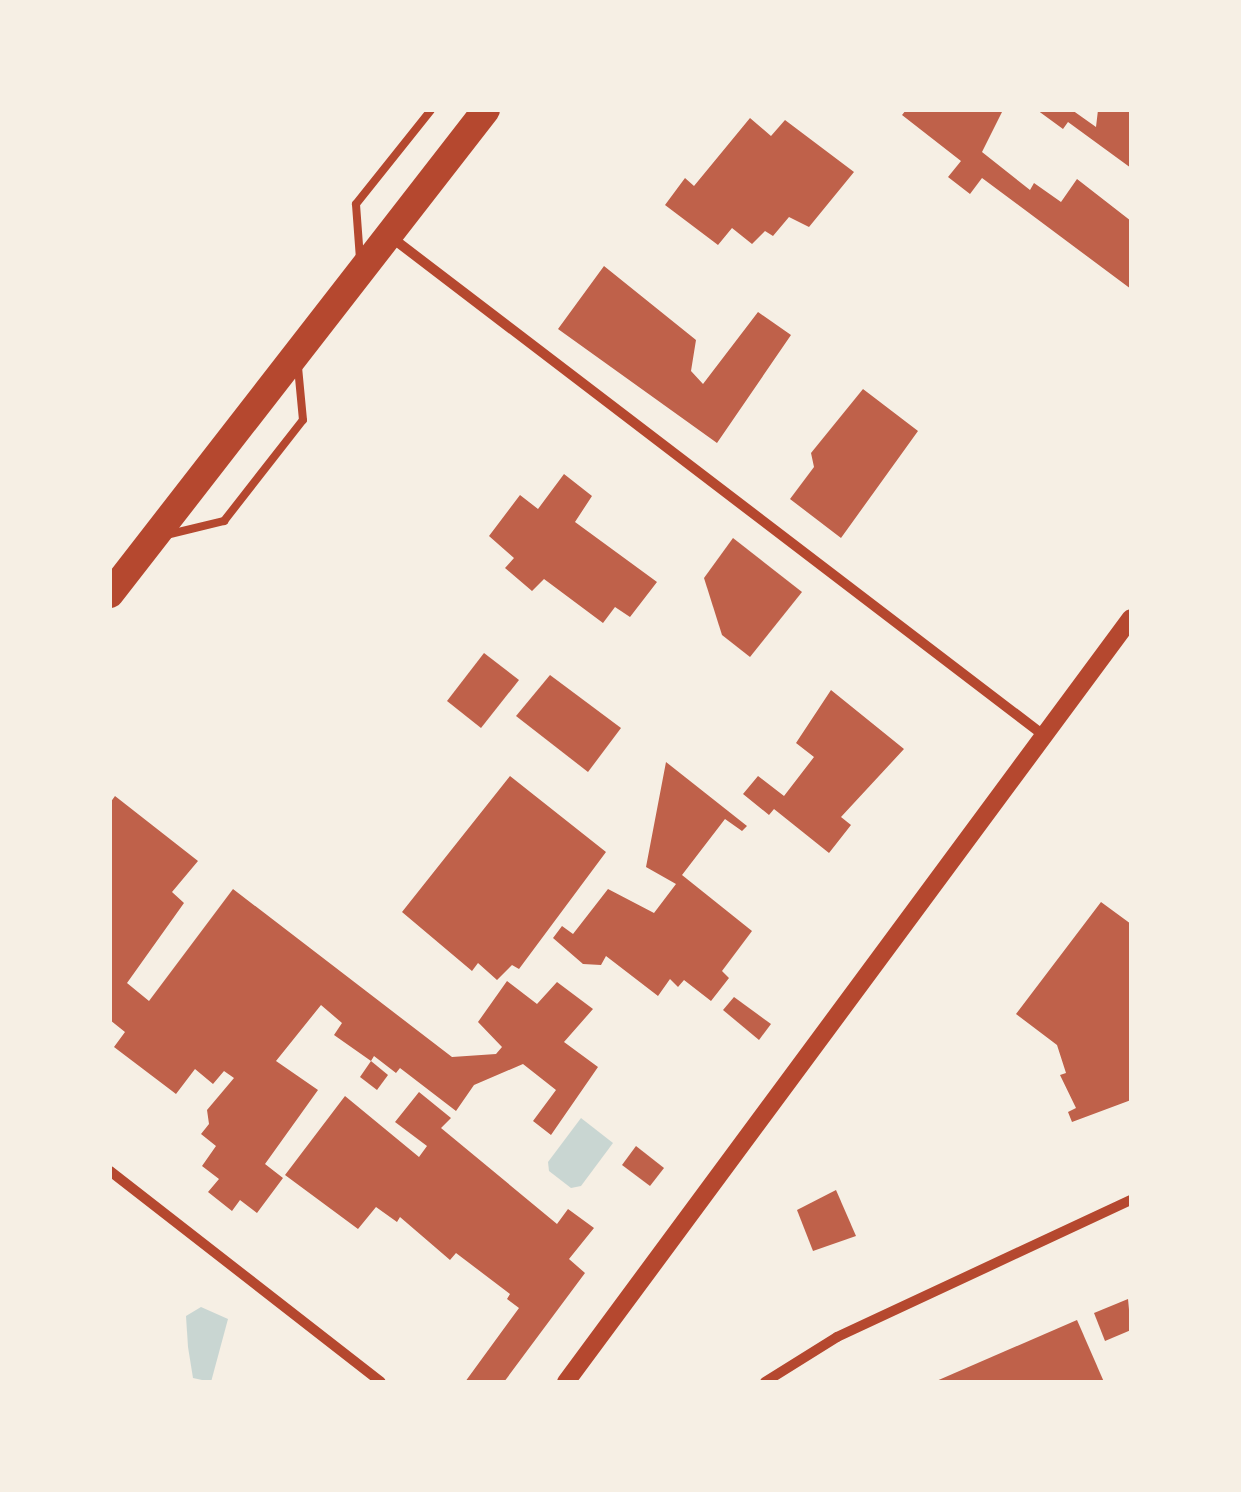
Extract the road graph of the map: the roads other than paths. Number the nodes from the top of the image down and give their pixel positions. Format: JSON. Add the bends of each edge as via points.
{"nodes":[{"id":1,"x":431,"y":110,"type":"edge"},
{"id":2,"x":486,"y":110,"type":"edge"},
{"id":3,"x":386,"y":233,"type":"junction"},
{"id":4,"x":360,"y":267,"type":"junction"},
{"id":5,"x":297,"y":349,"type":"junction"},
{"id":6,"x":152,"y":539,"type":"junction"},
{"id":7,"x":110,"y":594,"type":"edge"},
{"id":8,"x":1131,"y":618,"type":"edge"},
{"id":9,"x":1042,"y":734,"type":"junction"},
{"id":10,"x":110,"y":1171,"type":"edge"},
{"id":11,"x":1131,"y":1200,"type":"edge"},
{"id":12,"x":381,"y":1382,"type":"edge"},
{"id":13,"x":566,"y":1382,"type":"edge"},
{"id":14,"x":765,"y":1382,"type":"edge"}],
"edges":[{"from":1,"to":4,"type":"lane","via":[[356,204]]},
{"from":2,"to":3,"type":"highway"},
{"from":3,"to":4,"type":"highway"},
{"from":3,"to":9,"type":"street"},
{"from":4,"to":5,"type":"highway"},
{"from":5,"to":6,"type":"highway"},
{"from":5,"to":6,"type":"lane","via":[[303,420],[224,521]]},
{"from":6,"to":7,"type":"highway"},
{"from":8,"to":9,"type":"street"},
{"from":9,"to":13,"type":"street"},
{"from":10,"to":12,"type":"street"},
{"from":11,"to":14,"type":"street","via":[[884,1314]]}]}
